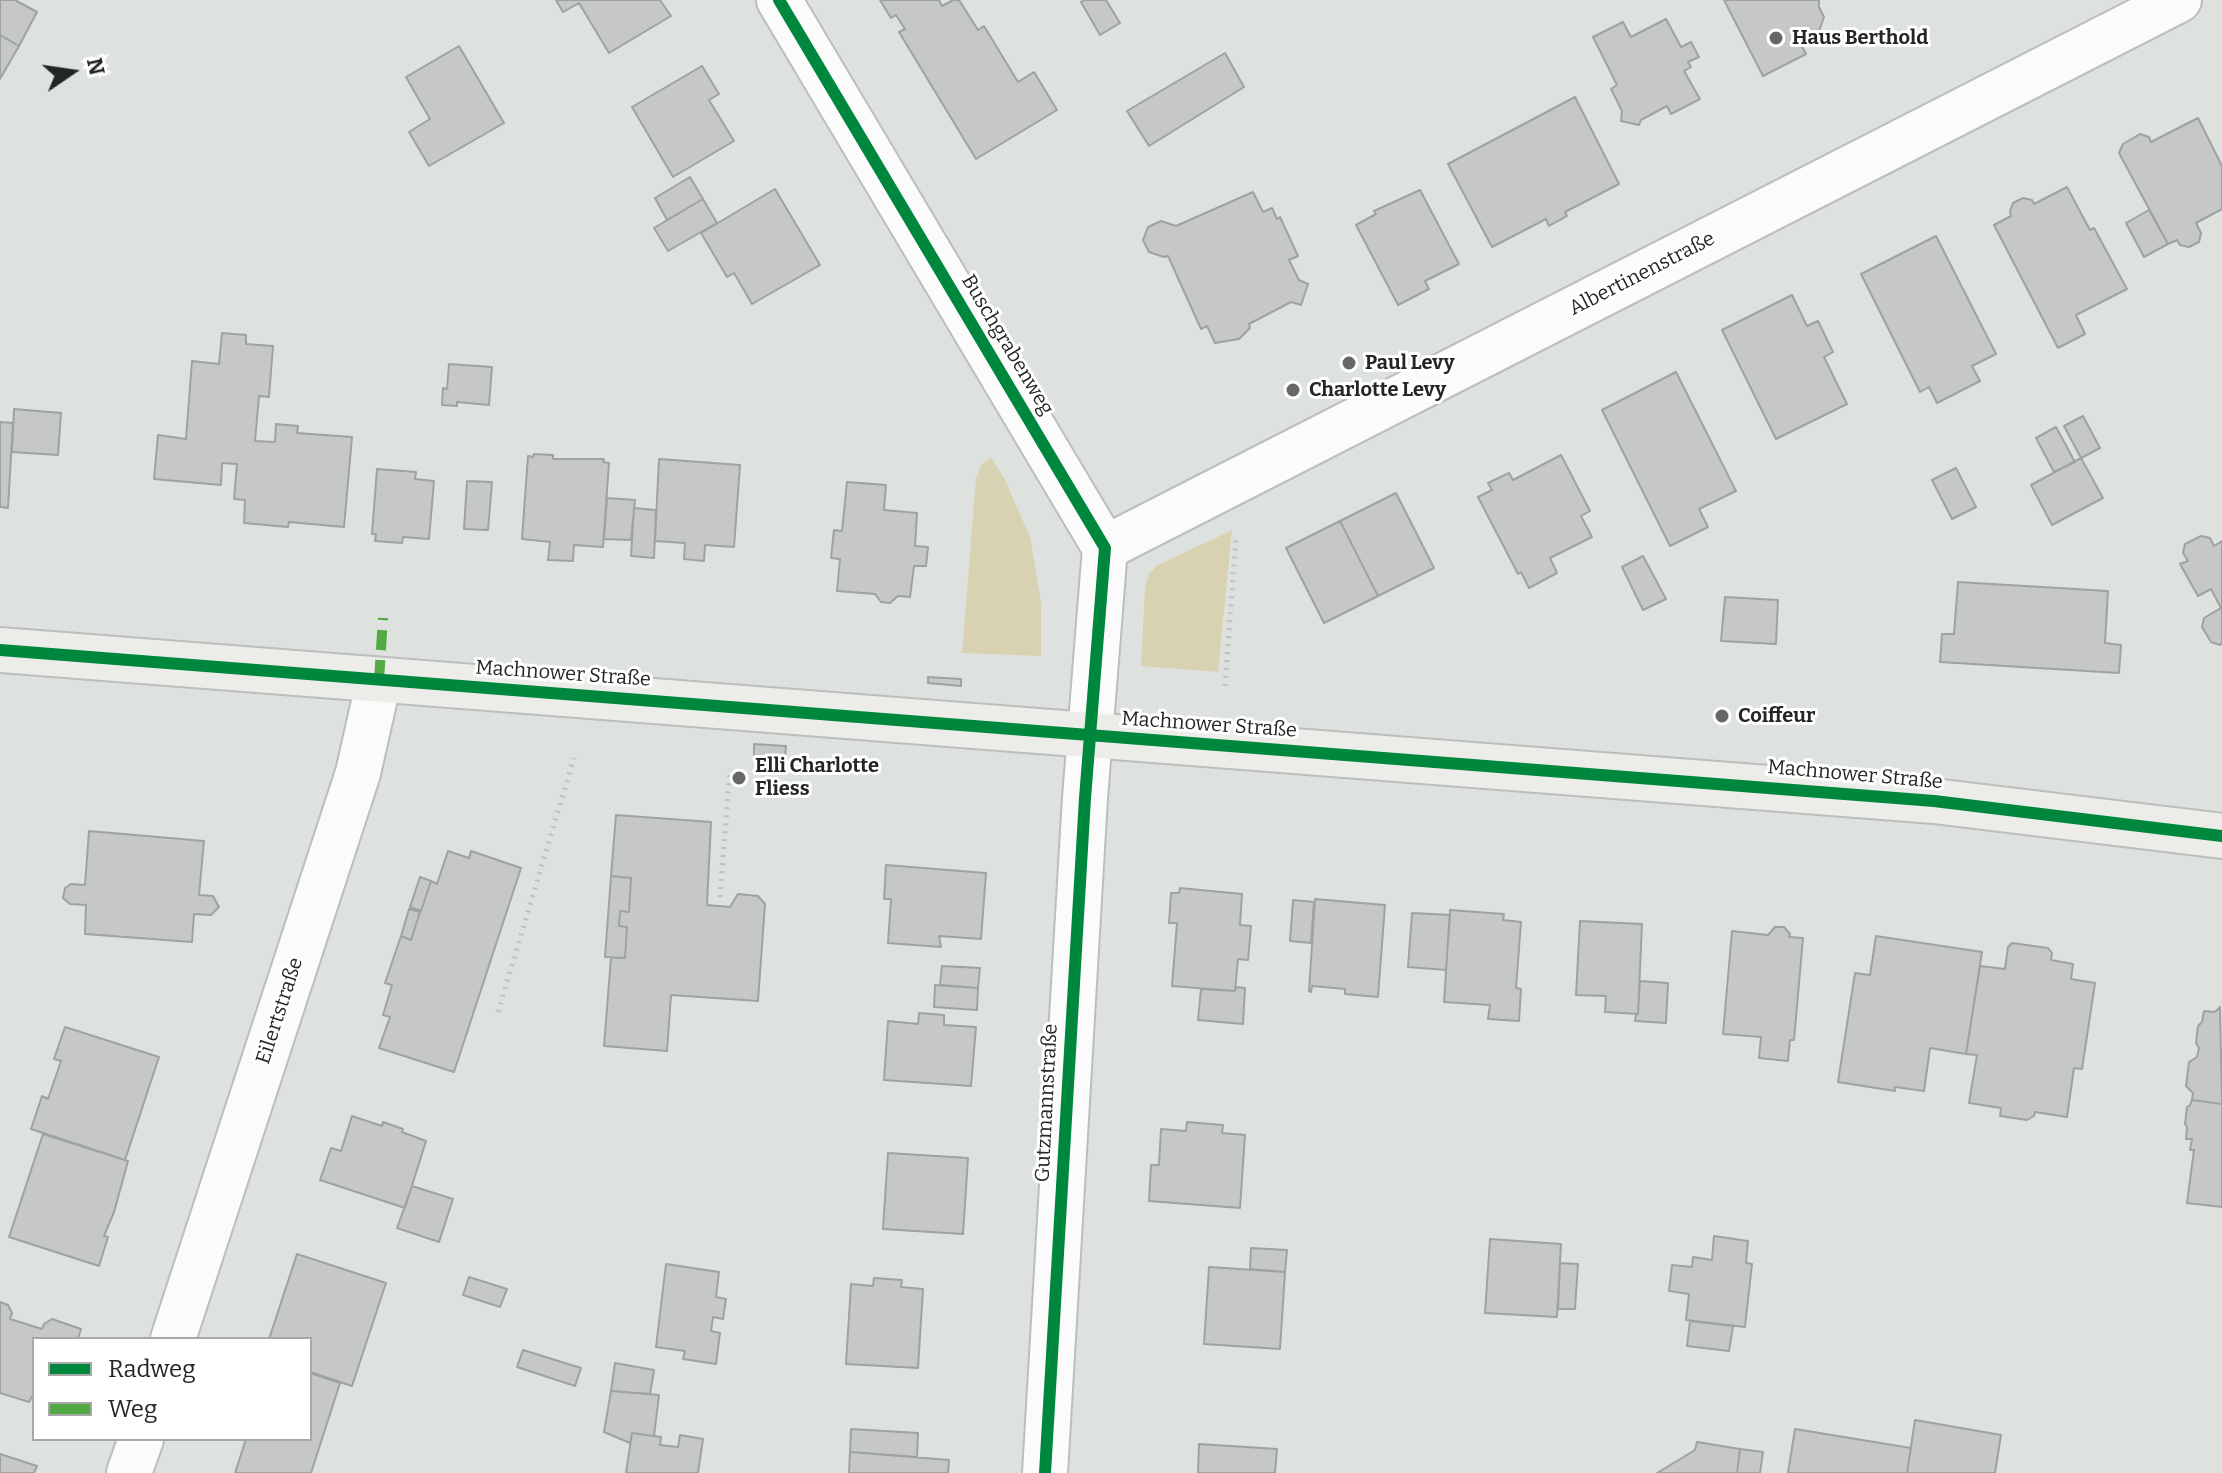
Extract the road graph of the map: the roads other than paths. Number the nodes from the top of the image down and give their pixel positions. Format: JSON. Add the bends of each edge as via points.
{"nodes":[{"id":1,"x":779,"y":0,"type":"edge"},
{"id":2,"x":2179,"y":0,"type":"edge"},
{"id":3,"x":1105,"y":548,"type":"junction"},
{"id":4,"x":0,"y":650,"type":"edge"},
{"id":5,"x":379,"y":680,"type":"junction"},
{"id":6,"x":1091,"y":736,"type":"junction"},
{"id":7,"x":2222,"y":836,"type":"edge"},
{"id":8,"x":174,"y":1337,"type":"edge"},
{"id":9,"x":140,"y":1441,"type":"edge"},
{"id":10,"x":129,"y":1473,"type":"edge"},
{"id":11,"x":1045,"y":1473,"type":"edge"}],
"edges":[{"from":1,"to":3,"type":"street","name":"Buschgrabenweg"},
{"from":2,"to":3,"type":"street","name":"Albertinenstraße"},
{"from":3,"to":6,"type":"street"},
{"from":4,"to":5,"type":"main road","name":"Machnower Straße"},
{"from":5,"to":6,"type":"main road","name":"Machnower Straße"},
{"from":5,"to":8,"type":"street","name":"Eilertstraße","via":[[358,773]]},
{"from":6,"to":7,"type":"main road","name":"Machnower Straße","via":[[1934,801]]},
{"from":6,"to":11,"type":"street","name":"Gutzmannstraße"},
{"from":9,"to":10,"type":"street"}]}
